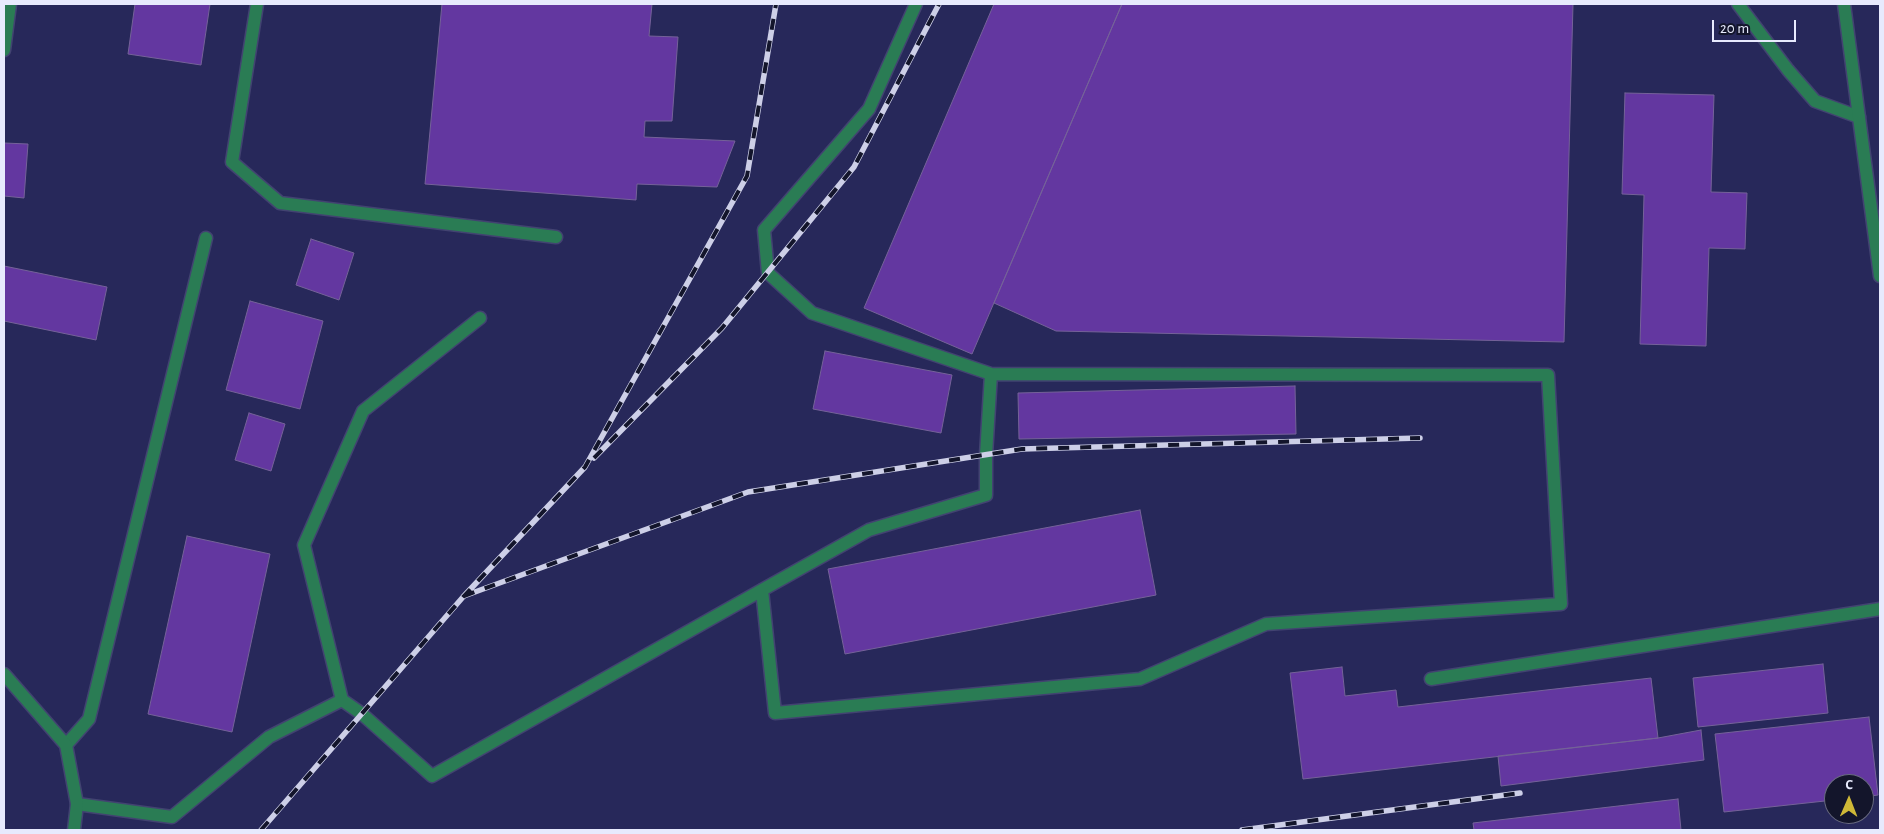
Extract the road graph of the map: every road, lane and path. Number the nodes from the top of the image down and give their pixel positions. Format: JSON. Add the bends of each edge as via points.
{"nodes":[{"id":1,"x":10,"y":4,"type":"edge"},
{"id":2,"x":257,"y":4,"type":"edge"},
{"id":3,"x":916,"y":4,"type":"edge"},
{"id":4,"x":1738,"y":4,"type":"edge"},
{"id":5,"x":1844,"y":4,"type":"edge"},
{"id":6,"x":4,"y":50,"type":"edge"},
{"id":7,"x":1859,"y":117,"type":"junction"},
{"id":8,"x":206,"y":238,"type":"dead end"},
{"id":9,"x":556,"y":238,"type":"dead end"},
{"id":10,"x":1880,"y":276,"type":"edge"},
{"id":11,"x":480,"y":318,"type":"dead end"},
{"id":12,"x":991,"y":374,"type":"junction"},
{"id":13,"x":762,"y":590,"type":"junction"},
{"id":14,"x":1880,"y":610,"type":"edge"},
{"id":15,"x":4,"y":674,"type":"edge"},
{"id":16,"x":1431,"y":679,"type":"dead end"},
{"id":17,"x":342,"y":700,"type":"junction"},
{"id":18,"x":66,"y":744,"type":"junction"},
{"id":19,"x":77,"y":804,"type":"junction"},
{"id":20,"x":74,"y":830,"type":"edge"}],
"edges":[{"from":1,"to":6,"type":"street"},
{"from":2,"to":9,"type":"street","via":[[232,162],[280,203]]},
{"from":3,"to":12,"type":"street","via":[[869,109],[764,230],[768,272],[812,313]]},
{"from":4,"to":7,"type":"street","via":[[1815,101]]},
{"from":5,"to":7,"type":"street"},
{"from":7,"to":10,"type":"street"},
{"from":8,"to":18,"type":"street","via":[[89,719]]},
{"from":11,"to":17,"type":"street","via":[[363,411],[304,545]]},
{"from":12,"to":13,"type":"street","via":[[986,495],[869,530]]},
{"from":12,"to":13,"type":"street","via":[[1548,375],[1561,604],[1266,624],[1140,679],[775,713]]},
{"from":13,"to":17,"type":"street","via":[[432,776]]},
{"from":14,"to":16,"type":"street"},
{"from":15,"to":18,"type":"street"},
{"from":17,"to":19,"type":"street","via":[[270,737],[172,817]]},
{"from":18,"to":19,"type":"street"},
{"from":19,"to":20,"type":"street"}]}
